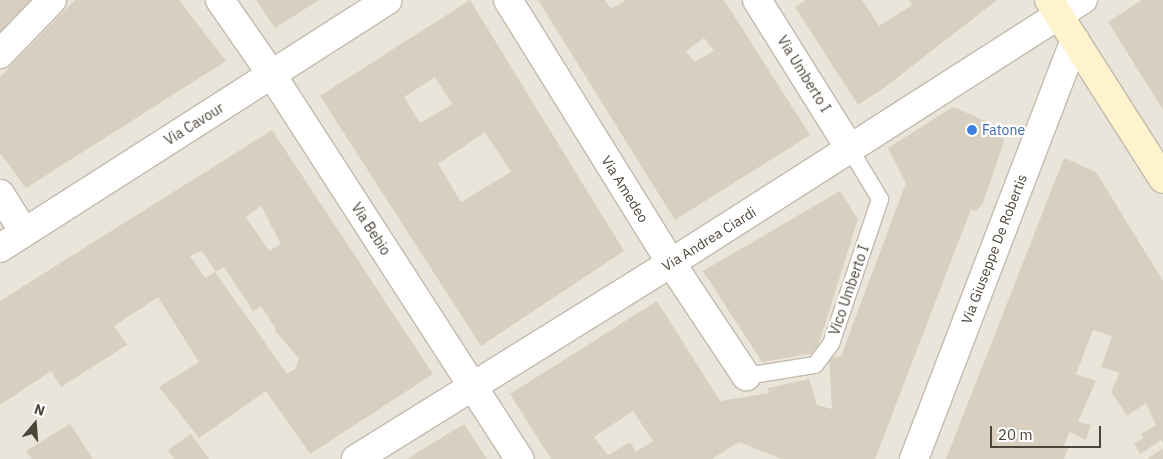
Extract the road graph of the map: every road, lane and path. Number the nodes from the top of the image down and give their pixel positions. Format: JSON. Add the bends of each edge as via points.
{"nodes":[{"id":1,"x":52,"y":0,"type":"edge"},
{"id":2,"x":220,"y":0,"type":"edge"},
{"id":3,"x":388,"y":0,"type":"edge"},
{"id":4,"x":508,"y":0,"type":"edge"},
{"id":5,"x":757,"y":0,"type":"edge"},
{"id":6,"x":1083,"y":0,"type":"edge"},
{"id":7,"x":1054,"y":7,"type":"edge"},
{"id":8,"x":1075,"y":40,"type":"junction"},
{"id":9,"x":0,"y":54,"type":"edge"},
{"id":10,"x":272,"y":75,"type":"junction"},
{"id":11,"x":850,"y":149,"type":"junction"},
{"id":12,"x":1163,"y":179,"type":"edge"},
{"id":13,"x":0,"y":194,"type":"edge"},
{"id":14,"x":24,"y":232,"type":"junction"},
{"id":15,"x":0,"y":248,"type":"edge"},
{"id":16,"x":671,"y":263,"type":"junction"},
{"id":17,"x":746,"y":376,"type":"joint"},
{"id":18,"x":472,"y":385,"type":"junction"},
{"id":19,"x":356,"y":459,"type":"edge"},
{"id":20,"x":519,"y":459,"type":"edge"},
{"id":21,"x":914,"y":459,"type":"edge"}],
"edges":[{"from":1,"to":9,"type":"street"},
{"from":2,"to":10,"type":"street","name":"Via Bebio"},
{"from":3,"to":10,"type":"street","name":"Via Cavour"},
{"from":4,"to":16,"type":"street","name":"Via Amedeo"},
{"from":5,"to":11,"type":"street","name":"Via Umberto I"},
{"from":6,"to":7,"type":"street","name":"Via Andrea Ciardi"},
{"from":7,"to":8,"type":"street"},
{"from":7,"to":11,"type":"street","name":"Via Andrea Ciardi"},
{"from":8,"to":12,"type":"street"},
{"from":8,"to":21,"type":"street","name":"Via Giuseppe De Robertis"},
{"from":10,"to":14,"type":"street","name":"Via Cavour"},
{"from":10,"to":18,"type":"street","name":"Via Bebio"},
{"from":11,"to":16,"type":"street","name":"Via Andrea Ciardi"},
{"from":11,"to":17,"type":"lane","name":"Vico Umberto I","via":[[880,199],[831,344],[815,365]]},
{"from":13,"to":14,"type":"street"},
{"from":14,"to":15,"type":"street","name":"Via Cavour"},
{"from":16,"to":17,"type":"street","name":"Via Amedeo"},
{"from":16,"to":18,"type":"street","name":"Via Andrea Ciardi"},
{"from":18,"to":19,"type":"street","name":"Via Andrea Ciardi"},
{"from":18,"to":20,"type":"street","name":"Via Bebio"}]}
